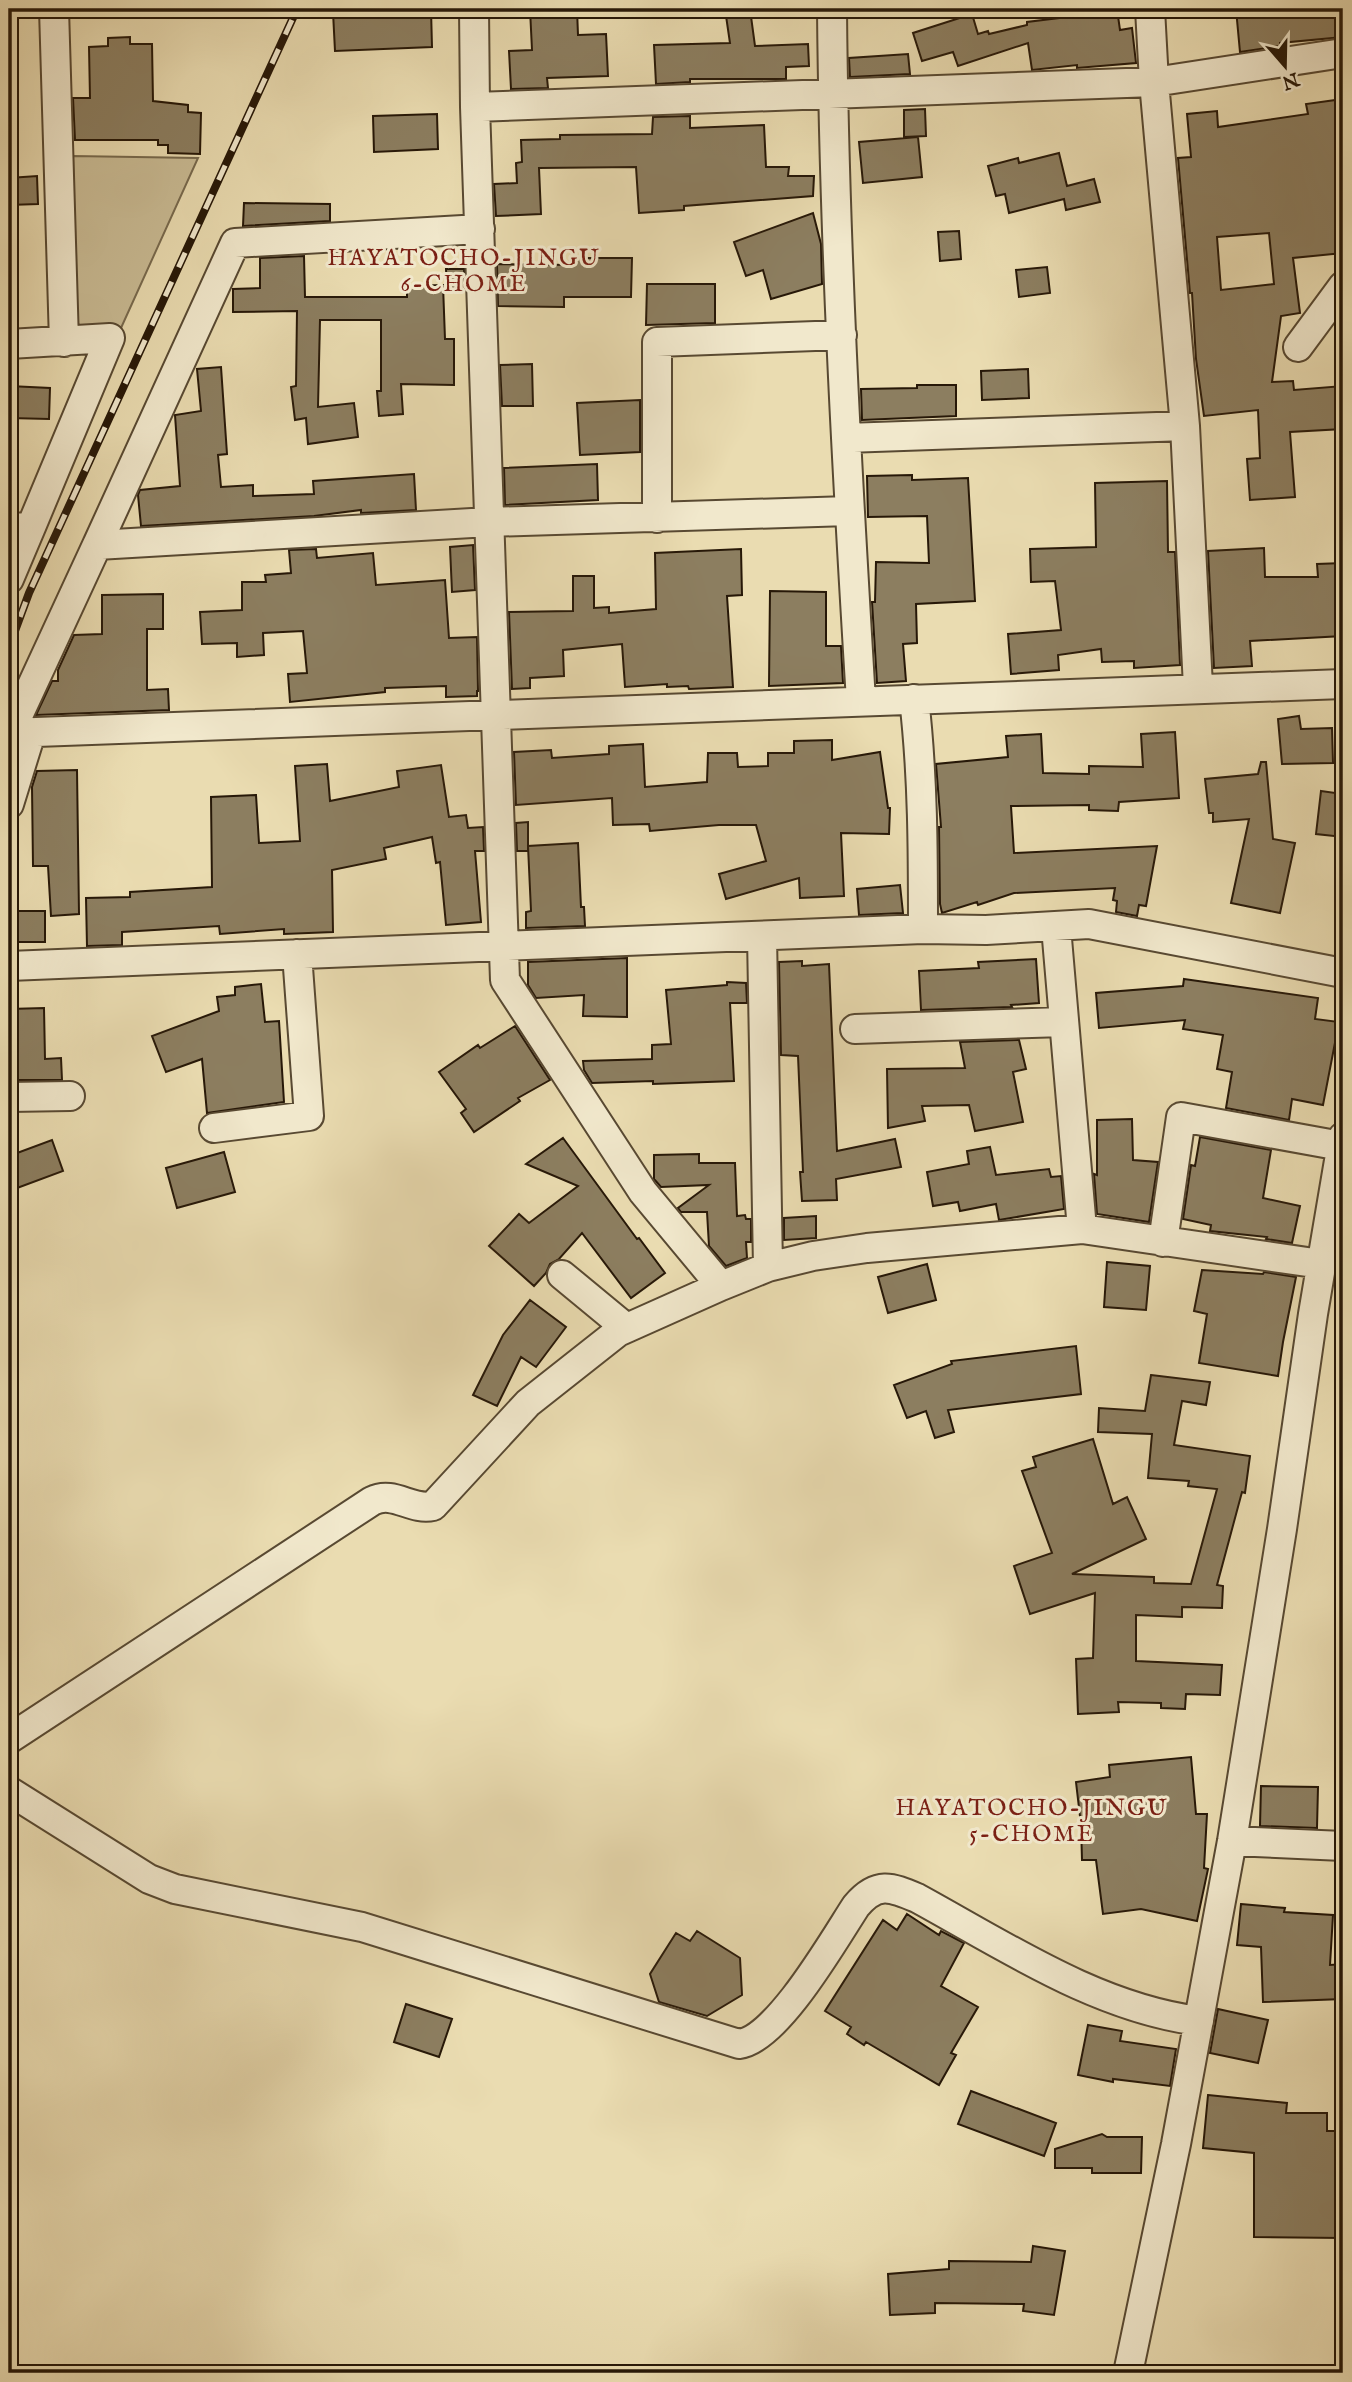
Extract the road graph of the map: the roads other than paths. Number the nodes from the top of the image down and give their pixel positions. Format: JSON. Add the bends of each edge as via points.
{"nodes":[{"id":1,"x":54,"y":9,"type":"edge"},
{"id":2,"x":474,"y":9,"type":"edge"},
{"id":3,"x":832,"y":9,"type":"edge"},
{"id":4,"x":1150,"y":9,"type":"edge"},
{"id":5,"x":1343,"y":53,"type":"edge"},
{"id":6,"x":1154,"y":82,"type":"junction"},
{"id":7,"x":833,"y":94,"type":"junction"},
{"id":8,"x":475,"y":107,"type":"junction"},
{"id":9,"x":480,"y":229,"type":"junction"},
{"id":10,"x":1343,"y":286,"type":"edge"},
{"id":11,"x":842,"y":335,"type":"junction"},
{"id":12,"x":64,"y":342,"type":"junction"},
{"id":13,"x":9,"y":344,"type":"edge"},
{"id":14,"x":1298,"y":347,"type":"dead end"},
{"id":15,"x":1185,"y":426,"type":"junction"},
{"id":16,"x":846,"y":438,"type":"junction"},
{"id":17,"x":849,"y":512,"type":"junction"},
{"id":18,"x":657,"y":518,"type":"junction"},
{"id":19,"x":489,"y":522,"type":"junction"},
{"id":20,"x":20,"y":527,"type":"edge"},
{"id":21,"x":97,"y":545,"type":"junction"},
{"id":22,"x":9,"y":579,"type":"edge"},
{"id":23,"x":1343,"y":684,"type":"edge"},
{"id":24,"x":1198,"y":687,"type":"junction"},
{"id":25,"x":914,"y":699,"type":"junction"},
{"id":26,"x":861,"y":701,"type":"junction"},
{"id":27,"x":496,"y":715,"type":"junction"},
{"id":28,"x":18,"y":733,"type":"edge"},
{"id":29,"x":9,"y":804,"type":"edge"},
{"id":30,"x":1056,"y":927,"type":"junction"},
{"id":31,"x":923,"y":929,"type":"junction"},
{"id":32,"x":762,"y":936,"type":"junction"},
{"id":33,"x":504,"y":944,"type":"junction"},
{"id":34,"x":297,"y":954,"type":"junction"},
{"id":35,"x":9,"y":966,"type":"edge"},
{"id":36,"x":1343,"y":973,"type":"edge"},
{"id":37,"x":1064,"y":1023,"type":"junction"},
{"id":38,"x":855,"y":1029,"type":"dead end"},
{"id":39,"x":70,"y":1096,"type":"dead end"},
{"id":40,"x":9,"y":1097,"type":"edge"},
{"id":41,"x":214,"y":1128,"type":"dead end"},
{"id":42,"x":1342,"y":1142,"type":"edge"},
{"id":43,"x":1082,"y":1229,"type":"junction"},
{"id":44,"x":1163,"y":1242,"type":"junction"},
{"id":45,"x":1332,"y":1260,"type":"edge"},
{"id":46,"x":768,"y":1268,"type":"junction"},
{"id":47,"x":562,"y":1275,"type":"dead end"},
{"id":48,"x":720,"y":1286,"type":"junction"},
{"id":49,"x":625,"y":1327,"type":"junction"},
{"id":50,"x":9,"y":1740,"type":"edge"},
{"id":51,"x":9,"y":1791,"type":"edge"},
{"id":52,"x":1232,"y":1841,"type":"junction"},
{"id":53,"x":1343,"y":1846,"type":"edge"},
{"id":54,"x":1199,"y":2021,"type":"junction"},
{"id":55,"x":1128,"y":2373,"type":"edge"}],
"edges":[{"from":1,"to":12,"type":"street"},
{"from":2,"to":8,"type":"street"},
{"from":3,"to":7,"type":"street"},
{"from":4,"to":6,"type":"street"},
{"from":5,"to":6,"type":"street"},
{"from":6,"to":7,"type":"street"},
{"from":6,"to":15,"type":"street"},
{"from":7,"to":8,"type":"street"},
{"from":7,"to":11,"type":"street"},
{"from":8,"to":9,"type":"street"},
{"from":9,"to":19,"type":"street"},
{"from":9,"to":21,"type":"street","via":[[234,243]]},
{"from":10,"to":14,"type":"street"},
{"from":11,"to":16,"type":"street"},
{"from":11,"to":18,"type":"street","via":[[657,342]]},
{"from":12,"to":13,"type":"street"},
{"from":12,"to":20,"type":"street","via":[[110,338]]},
{"from":15,"to":16,"type":"street"},
{"from":15,"to":24,"type":"street"},
{"from":16,"to":17,"type":"street"},
{"from":17,"to":18,"type":"street"},
{"from":17,"to":26,"type":"street"},
{"from":18,"to":19,"type":"street"},
{"from":19,"to":21,"type":"street"},
{"from":19,"to":27,"type":"street"},
{"from":20,"to":22,"type":"street"},
{"from":21,"to":28,"type":"street"},
{"from":23,"to":24,"type":"street"},
{"from":24,"to":25,"type":"street"},
{"from":25,"to":26,"type":"street"},
{"from":25,"to":31,"type":"street","via":[[923,838]]},
{"from":26,"to":27,"type":"street"},
{"from":27,"to":28,"type":"street"},
{"from":27,"to":33,"type":"street"},
{"from":28,"to":29,"type":"street"},
{"from":30,"to":31,"type":"street"},
{"from":30,"to":36,"type":"street","via":[[1089,924]]},
{"from":30,"to":37,"type":"street"},
{"from":31,"to":32,"type":"street"},
{"from":32,"to":33,"type":"street"},
{"from":32,"to":46,"type":"street"},
{"from":33,"to":34,"type":"street"},
{"from":33,"to":48,"type":"street","via":[[505,981],[643,1192]]},
{"from":34,"to":35,"type":"street"},
{"from":34,"to":41,"type":"street","via":[[309,1116]]},
{"from":37,"to":38,"type":"street"},
{"from":37,"to":43,"type":"street"},
{"from":39,"to":40,"type":"street"},
{"from":42,"to":44,"type":"street","via":[[1181,1117]]},
{"from":42,"to":45,"type":"street"},
{"from":43,"to":44,"type":"street"},
{"from":43,"to":46,"type":"street","via":[[867,1248]]},
{"from":44,"to":45,"type":"street"},
{"from":45,"to":52,"type":"street"},
{"from":46,"to":48,"type":"street"},
{"from":47,"to":49,"type":"street"},
{"from":48,"to":49,"type":"street"},
{"from":49,"to":50,"type":"street","via":[[528,1403],[433,1506],[390,1496],[372,1501]]},
{"from":51,"to":54,"type":"street","via":[[149,1878],[175,1889],[362,1927],[740,2044],[769,2029],[856,1906],[869,1893],[885,1888],[917,1898],[1096,1991],[1168,2017]]},
{"from":52,"to":53,"type":"street"},
{"from":52,"to":54,"type":"street"},
{"from":54,"to":55,"type":"street"}]}
